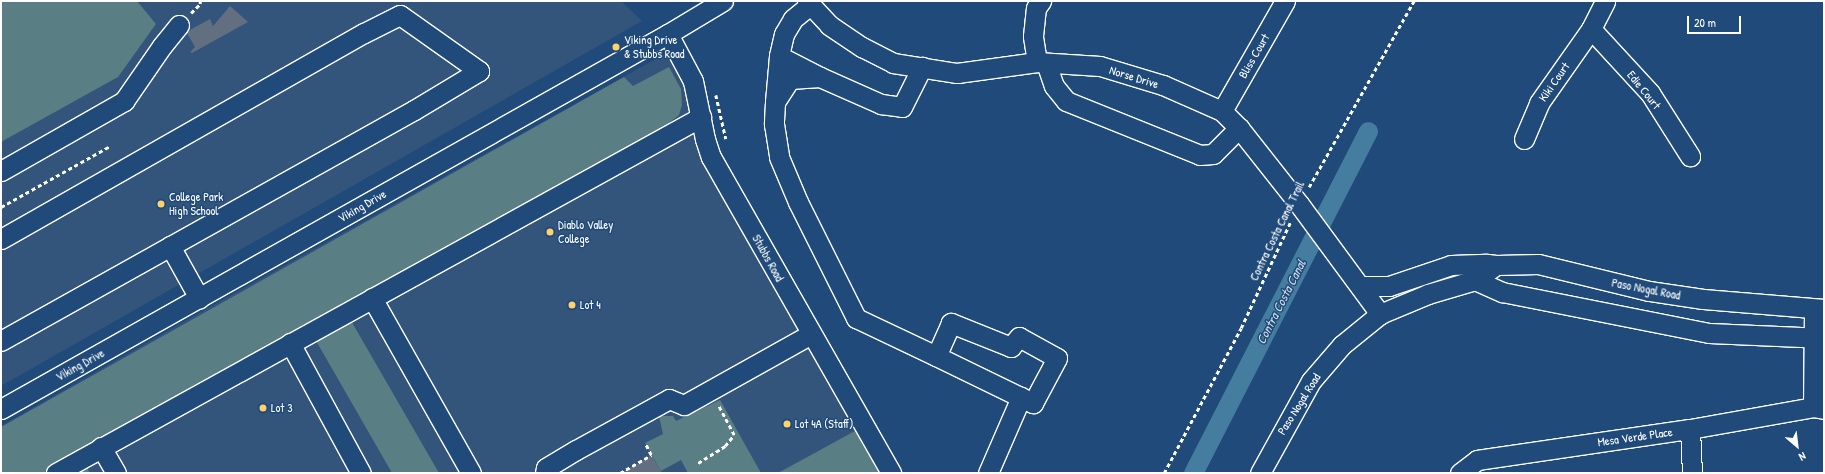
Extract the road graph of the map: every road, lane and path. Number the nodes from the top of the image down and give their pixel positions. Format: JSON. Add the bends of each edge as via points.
{"nodes":[{"id":1,"x":723,"y":1,"type":"edge"},
{"id":2,"x":1041,"y":1,"type":"edge"},
{"id":3,"x":1285,"y":1,"type":"edge"},
{"id":4,"x":1414,"y":1,"type":"edge"},
{"id":5,"x":1605,"y":1,"type":"edge"},
{"id":6,"x":808,"y":3,"type":"edge"},
{"id":7,"x":179,"y":25,"type":"dead end"},
{"id":8,"x":1591,"y":29,"type":"junction"},
{"id":9,"x":668,"y":34,"type":"junction"},
{"id":10,"x":779,"y":56,"type":"junction"},
{"id":11,"x":1041,"y":63,"type":"junction"},
{"id":12,"x":922,"y":67,"type":"junction"},
{"id":13,"x":820,"y":77,"type":"junction"},
{"id":14,"x":775,"y":102,"type":"junction"},
{"id":15,"x":1222,"y":111,"type":"junction"},
{"id":16,"x":701,"y":117,"type":"junction"},
{"id":17,"x":1239,"y":128,"type":"junction"},
{"id":18,"x":1524,"y":139,"type":"dead end"},
{"id":19,"x":110,"y":146,"type":"dead end"},
{"id":20,"x":1690,"y":156,"type":"dead end"},
{"id":21,"x":1,"y":171,"type":"edge"},
{"id":22,"x":1,"y":207,"type":"edge"},
{"id":23,"x":1303,"y":209,"type":"junction"},
{"id":24,"x":1,"y":239,"type":"edge"},
{"id":25,"x":170,"y":246,"type":"junction"},
{"id":26,"x":1496,"y":265,"type":"junction"},
{"id":27,"x":1475,"y":280,"type":"junction"},
{"id":28,"x":1360,"y":286,"type":"junction"},
{"id":29,"x":200,"y":298,"type":"junction"},
{"id":30,"x":372,"y":298,"type":"junction"},
{"id":31,"x":1819,"y":309,"type":"edge"},
{"id":32,"x":1380,"y":314,"type":"junction"},
{"id":33,"x":811,"y":334,"type":"junction"},
{"id":34,"x":1819,"y":339,"type":"edge"},
{"id":35,"x":1,"y":341,"type":"edge"},
{"id":36,"x":290,"y":343,"type":"junction"},
{"id":37,"x":936,"y":356,"type":"junction"},
{"id":38,"x":1021,"y":397,"type":"junction"},
{"id":39,"x":716,"y":401,"type":"dead end"},
{"id":40,"x":1819,"y":408,"type":"edge"},
{"id":41,"x":1,"y":409,"type":"edge"},
{"id":42,"x":1690,"y":429,"type":"junction"},
{"id":43,"x":645,"y":443,"type":"dead end"},
{"id":44,"x":101,"y":447,"type":"junction"},
{"id":45,"x":698,"y":462,"type":"dead end"},
{"id":46,"x":56,"y":473,"type":"edge"},
{"id":47,"x":116,"y":473,"type":"edge"},
{"id":48,"x":361,"y":473,"type":"edge"},
{"id":49,"x":471,"y":473,"type":"edge"},
{"id":50,"x":546,"y":473,"type":"edge"},
{"id":51,"x":620,"y":473,"type":"edge"},
{"id":52,"x":891,"y":473,"type":"edge"},
{"id":53,"x":988,"y":473,"type":"edge"},
{"id":54,"x":1164,"y":473,"type":"edge"},
{"id":55,"x":1260,"y":473,"type":"edge"},
{"id":56,"x":1460,"y":473,"type":"edge"},
{"id":57,"x":1692,"y":473,"type":"edge"}],
"edges":[{"from":1,"to":9,"type":"street","name":"Viking Drive"},
{"from":2,"to":11,"type":"street","via":[[1036,8],[1033,36]]},
{"from":3,"to":15,"type":"street","name":"Bliss Court"},
{"from":4,"to":23,"type":"path","name":"Contra Costa Canal Trail"},
{"from":5,"to":8,"type":"street","name":"Kiki Court"},
{"from":6,"to":10,"type":"street","via":[[793,19],[784,34]]},
{"from":6,"to":12,"type":"street","name":"Norse Drive","via":[[829,25],[862,47],[893,63]]},
{"from":7,"to":21,"type":"street","via":[[124,101]]},
{"from":8,"to":18,"type":"street","name":"Kiki Court","via":[[1539,103]]},
{"from":8,"to":20,"type":"street","name":"Edie Court","via":[[1650,93]]},
{"from":9,"to":16,"type":"street","name":"Stubbs Road","via":[[693,81]]},
{"from":9,"to":29,"type":"street","name":"Viking Drive"},
{"from":10,"to":13,"type":"street"},
{"from":10,"to":14,"type":"street"},
{"from":11,"to":12,"type":"street","name":"Norse Drive","via":[[957,73]]},
{"from":11,"to":15,"type":"street","name":"Norse Drive","via":[[1100,66],[1163,85]]},
{"from":11,"to":17,"type":"street","via":[[1066,101],[1200,155],[1213,154]]},
{"from":12,"to":13,"type":"street","via":[[902,107],[881,104]]},
{"from":13,"to":14,"type":"street","via":[[790,79]]},
{"from":14,"to":37,"type":"street","via":[[774,124],[780,157],[798,202],[856,318]]},
{"from":15,"to":17,"type":"street","name":"Norse Drive"},
{"from":16,"to":30,"type":"street"},
{"from":16,"to":33,"type":"street","name":"Stubbs Road","via":[[711,157]]},
{"from":17,"to":23,"type":"street","name":"Norse Drive"},
{"from":19,"to":22,"type":"path"},
{"from":23,"to":28,"type":"street","name":"Norse Drive"},
{"from":23,"to":54,"type":"path","name":"Contra Costa Canal Trail"},
{"from":24,"to":25,"type":"street","via":[[364,32],[400,16],[479,71]]},
{"from":25,"to":29,"type":"street"},
{"from":25,"to":35,"type":"street"},
{"from":26,"to":27,"type":"street","name":"Paso Nogal Road"},
{"from":26,"to":28,"type":"street","via":[[1451,264],[1389,286]]},
{"from":26,"to":31,"type":"street","name":"Paso Nogal Road","via":[[1538,264],[1649,292]]},
{"from":27,"to":32,"type":"street","name":"Paso Nogal Road","via":[[1428,294]]},
{"from":27,"to":34,"type":"street","via":[[1502,292],[1709,333]]},
{"from":28,"to":32,"type":"street","name":"Norse Drive"},
{"from":29,"to":41,"type":"street","name":"Viking Drive"},
{"from":30,"to":36,"type":"street"},
{"from":30,"to":49,"type":"street"},
{"from":31,"to":34,"type":"street"},
{"from":32,"to":55,"type":"street","name":"Paso Nogal Road","via":[[1342,345],[1311,381]]},
{"from":33,"to":50,"type":"street","via":[[684,405],[669,399],[546,468]]},
{"from":33,"to":52,"type":"street","name":"Stubbs Road"},
{"from":34,"to":40,"type":"street"},
{"from":36,"to":44,"type":"street"},
{"from":36,"to":48,"type":"street"},
{"from":37,"to":38,"type":"street"},
{"from":37,"to":38,"type":"street","via":[[951,322],[1011,347],[1019,337],[1057,358],[1033,403]]},
{"from":38,"to":53,"type":"street"},
{"from":39,"to":45,"type":"path","via":[[734,435],[724,446]]},
{"from":40,"to":42,"type":"street","name":"Mesa Verde Place"},
{"from":42,"to":56,"type":"street","name":"Mesa Verde Place","via":[[1477,460]]},
{"from":42,"to":57,"type":"street"},
{"from":43,"to":51,"type":"path","via":[[651,455]]},
{"from":44,"to":46,"type":"street"},
{"from":44,"to":47,"type":"street"}]}
